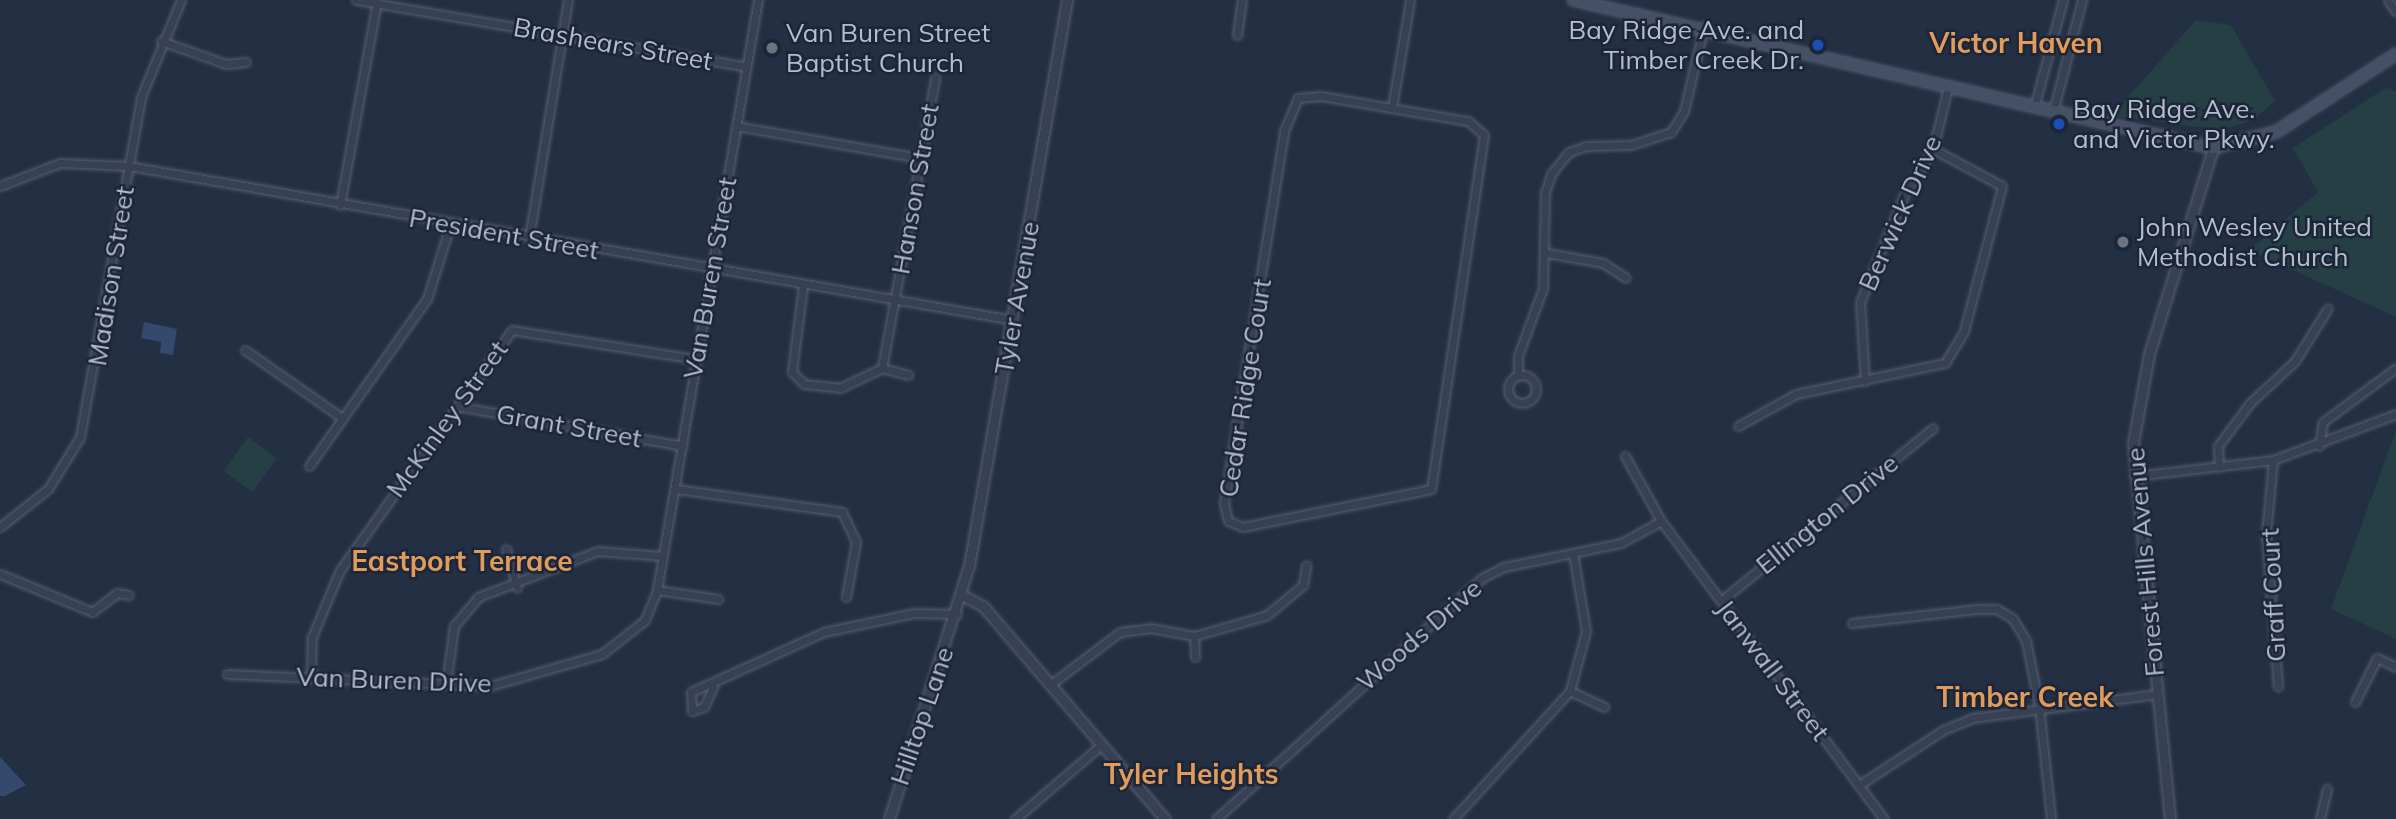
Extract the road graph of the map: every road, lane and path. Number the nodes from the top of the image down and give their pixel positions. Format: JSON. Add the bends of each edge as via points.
{"nodes":[{"id":1,"x":181,"y":0,"type":"edge"},
{"id":2,"x":356,"y":0,"type":"edge"},
{"id":3,"x":568,"y":0,"type":"edge"},
{"id":4,"x":758,"y":0,"type":"edge"},
{"id":5,"x":1067,"y":0,"type":"edge"},
{"id":6,"x":1242,"y":0,"type":"edge"},
{"id":7,"x":1410,"y":0,"type":"edge"},
{"id":8,"x":1573,"y":0,"type":"edge"},
{"id":9,"x":2063,"y":0,"type":"edge"},
{"id":10,"x":2081,"y":0,"type":"edge"},
{"id":11,"x":2389,"y":0,"type":"edge"},
{"id":12,"x":377,"y":2,"type":"edge"},
{"id":13,"x":2396,"y":12,"type":"edge"},
{"id":14,"x":1704,"y":26,"type":"junction"},
{"id":15,"x":562,"y":34,"type":"junction"},
{"id":16,"x":1237,"y":35,"type":"dead end"},
{"id":17,"x":161,"y":41,"type":"junction"},
{"id":18,"x":2396,"y":54,"type":"edge"},
{"id":19,"x":246,"y":62,"type":"dead end"},
{"id":20,"x":746,"y":67,"type":"junction"},
{"id":21,"x":935,"y":78,"type":"dead end"},
{"id":22,"x":1948,"y":87,"type":"junction"},
{"id":23,"x":1392,"y":108,"type":"junction"},
{"id":24,"x":2035,"y":108,"type":"junction"},
{"id":25,"x":2053,"y":112,"type":"junction"},
{"id":26,"x":736,"y":126,"type":"junction"},
{"id":27,"x":2213,"y":148,"type":"junction"},
{"id":28,"x":1933,"y":149,"type":"junction"},
{"id":29,"x":920,"y":158,"type":"junction"},
{"id":30,"x":129,"y":166,"type":"junction"},
{"id":31,"x":0,"y":186,"type":"edge"},
{"id":32,"x":340,"y":205,"type":"junction"},
{"id":33,"x":450,"y":225,"type":"junction"},
{"id":34,"x":528,"y":238,"type":"junction"},
{"id":35,"x":1548,"y":253,"type":"junction"},
{"id":36,"x":712,"y":269,"type":"junction"},
{"id":37,"x":1626,"y":278,"type":"dead end"},
{"id":38,"x":803,"y":285,"type":"junction"},
{"id":39,"x":895,"y":300,"type":"junction"},
{"id":40,"x":2328,"y":308,"type":"dead end"},
{"id":41,"x":1013,"y":320,"type":"junction"},
{"id":42,"x":245,"y":350,"type":"dead end"},
{"id":43,"x":696,"y":359,"type":"junction"},
{"id":44,"x":882,"y":368,"type":"junction"},
{"id":45,"x":2396,"y":368,"type":"edge"},
{"id":46,"x":908,"y":375,"type":"dead end"},
{"id":47,"x":1518,"y":375,"type":"dead end"},
{"id":48,"x":1864,"y":381,"type":"junction"},
{"id":49,"x":456,"y":406,"type":"junction"},
{"id":50,"x":2396,"y":414,"type":"edge"},
{"id":51,"x":342,"y":418,"type":"junction"},
{"id":52,"x":1738,"y":426,"type":"dead end"},
{"id":53,"x":1933,"y":428,"type":"dead end"},
{"id":54,"x":682,"y":446,"type":"junction"},
{"id":55,"x":2319,"y":446,"type":"junction"},
{"id":56,"x":1625,"y":456,"type":"dead end"},
{"id":57,"x":2273,"y":460,"type":"junction"},
{"id":58,"x":309,"y":466,"type":"dead end"},
{"id":59,"x":2219,"y":467,"type":"junction"},
{"id":60,"x":2134,"y":476,"type":"junction"},
{"id":61,"x":676,"y":489,"type":"junction"},
{"id":62,"x":1661,"y":521,"type":"junction"},
{"id":63,"x":0,"y":527,"type":"edge"},
{"id":64,"x":506,"y":549,"type":"dead end"},
{"id":65,"x":1573,"y":553,"type":"junction"},
{"id":66,"x":662,"y":556,"type":"junction"},
{"id":67,"x":1306,"y":565,"type":"dead end"},
{"id":68,"x":0,"y":574,"type":"edge"},
{"id":69,"x":517,"y":587,"type":"junction"},
{"id":70,"x":657,"y":590,"type":"junction"},
{"id":71,"x":962,"y":594,"type":"junction"},
{"id":72,"x":129,"y":595,"type":"dead end"},
{"id":73,"x":846,"y":597,"type":"dead end"},
{"id":74,"x":718,"y":599,"type":"dead end"},
{"id":75,"x":1722,"y":600,"type":"junction"},
{"id":76,"x":957,"y":614,"type":"junction"},
{"id":77,"x":1852,"y":623,"type":"dead end"},
{"id":78,"x":1194,"y":636,"type":"junction"},
{"id":79,"x":1195,"y":657,"type":"dead end"},
{"id":80,"x":2396,"y":667,"type":"edge"},
{"id":81,"x":228,"y":674,"type":"dead end"},
{"id":82,"x":311,"y":676,"type":"junction"},
{"id":83,"x":446,"y":684,"type":"junction"},
{"id":84,"x":1051,"y":684,"type":"junction"},
{"id":85,"x":713,"y":687,"type":"dead end"},
{"id":86,"x":2278,"y":687,"type":"dead end"},
{"id":87,"x":1570,"y":691,"type":"junction"},
{"id":88,"x":2157,"y":694,"type":"junction"},
{"id":89,"x":2355,"y":702,"type":"dead end"},
{"id":90,"x":2039,"y":706,"type":"junction"},
{"id":91,"x":1604,"y":707,"type":"dead end"},
{"id":92,"x":1101,"y":745,"type":"junction"},
{"id":93,"x":1859,"y":785,"type":"junction"},
{"id":94,"x":2327,"y":789,"type":"dead end"},
{"id":95,"x":890,"y":819,"type":"edge"},
{"id":96,"x":1015,"y":819,"type":"edge"},
{"id":97,"x":1165,"y":819,"type":"edge"},
{"id":98,"x":1216,"y":819,"type":"edge"},
{"id":99,"x":1453,"y":819,"type":"edge"},
{"id":100,"x":1884,"y":819,"type":"edge"},
{"id":101,"x":2051,"y":819,"type":"edge"},
{"id":102,"x":2170,"y":819,"type":"edge"},
{"id":103,"x":2320,"y":819,"type":"edge"}],
"edges":[{"from":1,"to":17,"type":"street","name":"Madison Street"},
{"from":2,"to":12,"type":"street","name":"Brashears Street"},
{"from":3,"to":15,"type":"street"},
{"from":4,"to":20,"type":"street","name":"Van Buren Street"},
{"from":5,"to":41,"type":"street","name":"Tyler Avenue"},
{"from":6,"to":16,"type":"street"},
{"from":7,"to":23,"type":"street"},
{"from":8,"to":14,"type":"main road"},
{"from":9,"to":24,"type":"street"},
{"from":10,"to":25,"type":"street"},
{"from":11,"to":13,"type":"street"},
{"from":12,"to":15,"type":"street","name":"Brashears Street"},
{"from":12,"to":32,"type":"street"},
{"from":14,"to":22,"type":"main road"},
{"from":14,"to":35,"type":"street","via":[[1684,111],[1671,132],[1631,145],[1586,146],[1569,152],[1551,174],[1545,193]]},
{"from":15,"to":20,"type":"street","name":"Brashears Street"},
{"from":15,"to":34,"type":"street"},
{"from":17,"to":19,"type":"street","via":[[226,64]]},
{"from":17,"to":30,"type":"street","name":"Madison Street","via":[[141,97]]},
{"from":18,"to":27,"type":"main road","via":[[2276,132]]},
{"from":20,"to":26,"type":"street","name":"Van Buren Street"},
{"from":21,"to":29,"type":"street","name":"Hanson Street"},
{"from":22,"to":24,"type":"main road"},
{"from":22,"to":28,"type":"street","name":"Berwick Drive"},
{"from":23,"to":23,"type":"street","name":"Cedar Ridge Court","via":[[1321,96],[1298,98],[1290,108],[1224,503],[1228,521],[1243,527],[1431,489],[1484,135],[1468,121]]},
{"from":24,"to":25,"type":"main road"},
{"from":25,"to":27,"type":"main road"},
{"from":26,"to":29,"type":"street"},
{"from":26,"to":36,"type":"street","name":"Van Buren Street"},
{"from":27,"to":60,"type":"street","name":"Forest Hills Avenue","via":[[2147,365],[2135,417]]},
{"from":28,"to":48,"type":"street","name":"Berwick Drive","via":[[1905,193],[1860,302]]},
{"from":28,"to":48,"type":"street","via":[[2002,186],[1964,331],[1945,363]]},
{"from":29,"to":39,"type":"street","name":"Hanson Street"},
{"from":30,"to":31,"type":"street","name":"President Street","via":[[60,163]]},
{"from":30,"to":32,"type":"street","name":"President Street"},
{"from":30,"to":63,"type":"street","name":"Madison Street","via":[[80,437],[48,488]]},
{"from":32,"to":33,"type":"street","name":"President Street"},
{"from":33,"to":34,"type":"street","name":"President Street"},
{"from":33,"to":51,"type":"street","via":[[427,299]]},
{"from":34,"to":36,"type":"street","name":"President Street"},
{"from":35,"to":37,"type":"street","via":[[1603,263]]},
{"from":35,"to":47,"type":"street"},
{"from":36,"to":38,"type":"street","name":"President Street"},
{"from":36,"to":43,"type":"street","name":"Van Buren Street"},
{"from":38,"to":39,"type":"street","name":"President Street"},
{"from":38,"to":44,"type":"street","via":[[792,372],[804,384],[840,388]]},
{"from":39,"to":41,"type":"street","name":"President Street"},
{"from":39,"to":44,"type":"street","name":"Hanson Street"},
{"from":40,"to":59,"type":"street","via":[[2295,361],[2250,402],[2218,446]]},
{"from":41,"to":71,"type":"street","name":"Tyler Avenue"},
{"from":42,"to":51,"type":"street"},
{"from":43,"to":49,"type":"street","name":"McKinley Street","via":[[512,330]]},
{"from":43,"to":54,"type":"street","name":"Van Buren Street"},
{"from":44,"to":46,"type":"street"},
{"from":45,"to":55,"type":"street","via":[[2323,422]]},
{"from":48,"to":52,"type":"street","via":[[1796,394]]},
{"from":49,"to":54,"type":"street","name":"Grant Street"},
{"from":49,"to":82,"type":"street","name":"McKinley Street","via":[[324,597],[313,637]]},
{"from":50,"to":55,"type":"street"},
{"from":51,"to":58,"type":"street"},
{"from":53,"to":75,"type":"street","name":"Ellington Drive"},
{"from":54,"to":61,"type":"street","name":"Van Buren Street"},
{"from":55,"to":57,"type":"street"},
{"from":56,"to":62,"type":"street","name":"Janwall Street"},
{"from":57,"to":59,"type":"street"},
{"from":57,"to":86,"type":"street","name":"Graff Court","via":[[2266,534]]},
{"from":59,"to":60,"type":"street"},
{"from":60,"to":88,"type":"street","name":"Forest Hills Avenue"},
{"from":61,"to":66,"type":"street","name":"Van Buren Street"},
{"from":61,"to":73,"type":"street","via":[[842,512],[856,542]]},
{"from":62,"to":65,"type":"street","name":"Woods Drive","via":[[1621,544]]},
{"from":62,"to":75,"type":"street","name":"Janwall Street"},
{"from":64,"to":69,"type":"street"},
{"from":65,"to":87,"type":"street","via":[[1586,632]]},
{"from":65,"to":98,"type":"street","name":"Woods Drive","via":[[1504,566],[1482,578]]},
{"from":66,"to":69,"type":"street","via":[[598,551]]},
{"from":66,"to":70,"type":"street","name":"Van Buren Drive"},
{"from":67,"to":78,"type":"street","via":[[1303,585],[1268,615]]},
{"from":68,"to":72,"type":"street","via":[[92,612],[117,593]]},
{"from":69,"to":83,"type":"street","via":[[478,597],[463,608]]},
{"from":70,"to":74,"type":"street"},
{"from":70,"to":83,"type":"street","name":"Van Buren Drive","via":[[645,620],[602,654],[490,686]]},
{"from":71,"to":76,"type":"street","name":"Tyler Avenue"},
{"from":71,"to":84,"type":"street","via":[[983,606]]},
{"from":75,"to":93,"type":"street","name":"Janwall Street"},
{"from":76,"to":85,"type":"street","via":[[914,613],[824,632]]},
{"from":76,"to":95,"type":"street","name":"Hilltop Lane"},
{"from":77,"to":90,"type":"street","via":[[1977,609],[2006,612],[2026,641]]},
{"from":78,"to":79,"type":"street"},
{"from":78,"to":84,"type":"street","via":[[1151,628],[1120,632]]},
{"from":80,"to":89,"type":"street","via":[[2377,658]]},
{"from":81,"to":82,"type":"street","name":"Van Buren Drive"},
{"from":82,"to":83,"type":"street","name":"Van Buren Drive"},
{"from":84,"to":92,"type":"street"},
{"from":87,"to":91,"type":"street"},
{"from":87,"to":99,"type":"street"},
{"from":88,"to":90,"type":"street"},
{"from":88,"to":102,"type":"street","name":"Forest Hills Avenue"},
{"from":90,"to":93,"type":"street","via":[[1943,730]]},
{"from":90,"to":101,"type":"street"},
{"from":92,"to":96,"type":"street"},
{"from":92,"to":97,"type":"street"},
{"from":93,"to":100,"type":"street","name":"Janwall Street"},
{"from":94,"to":103,"type":"street"}]}
